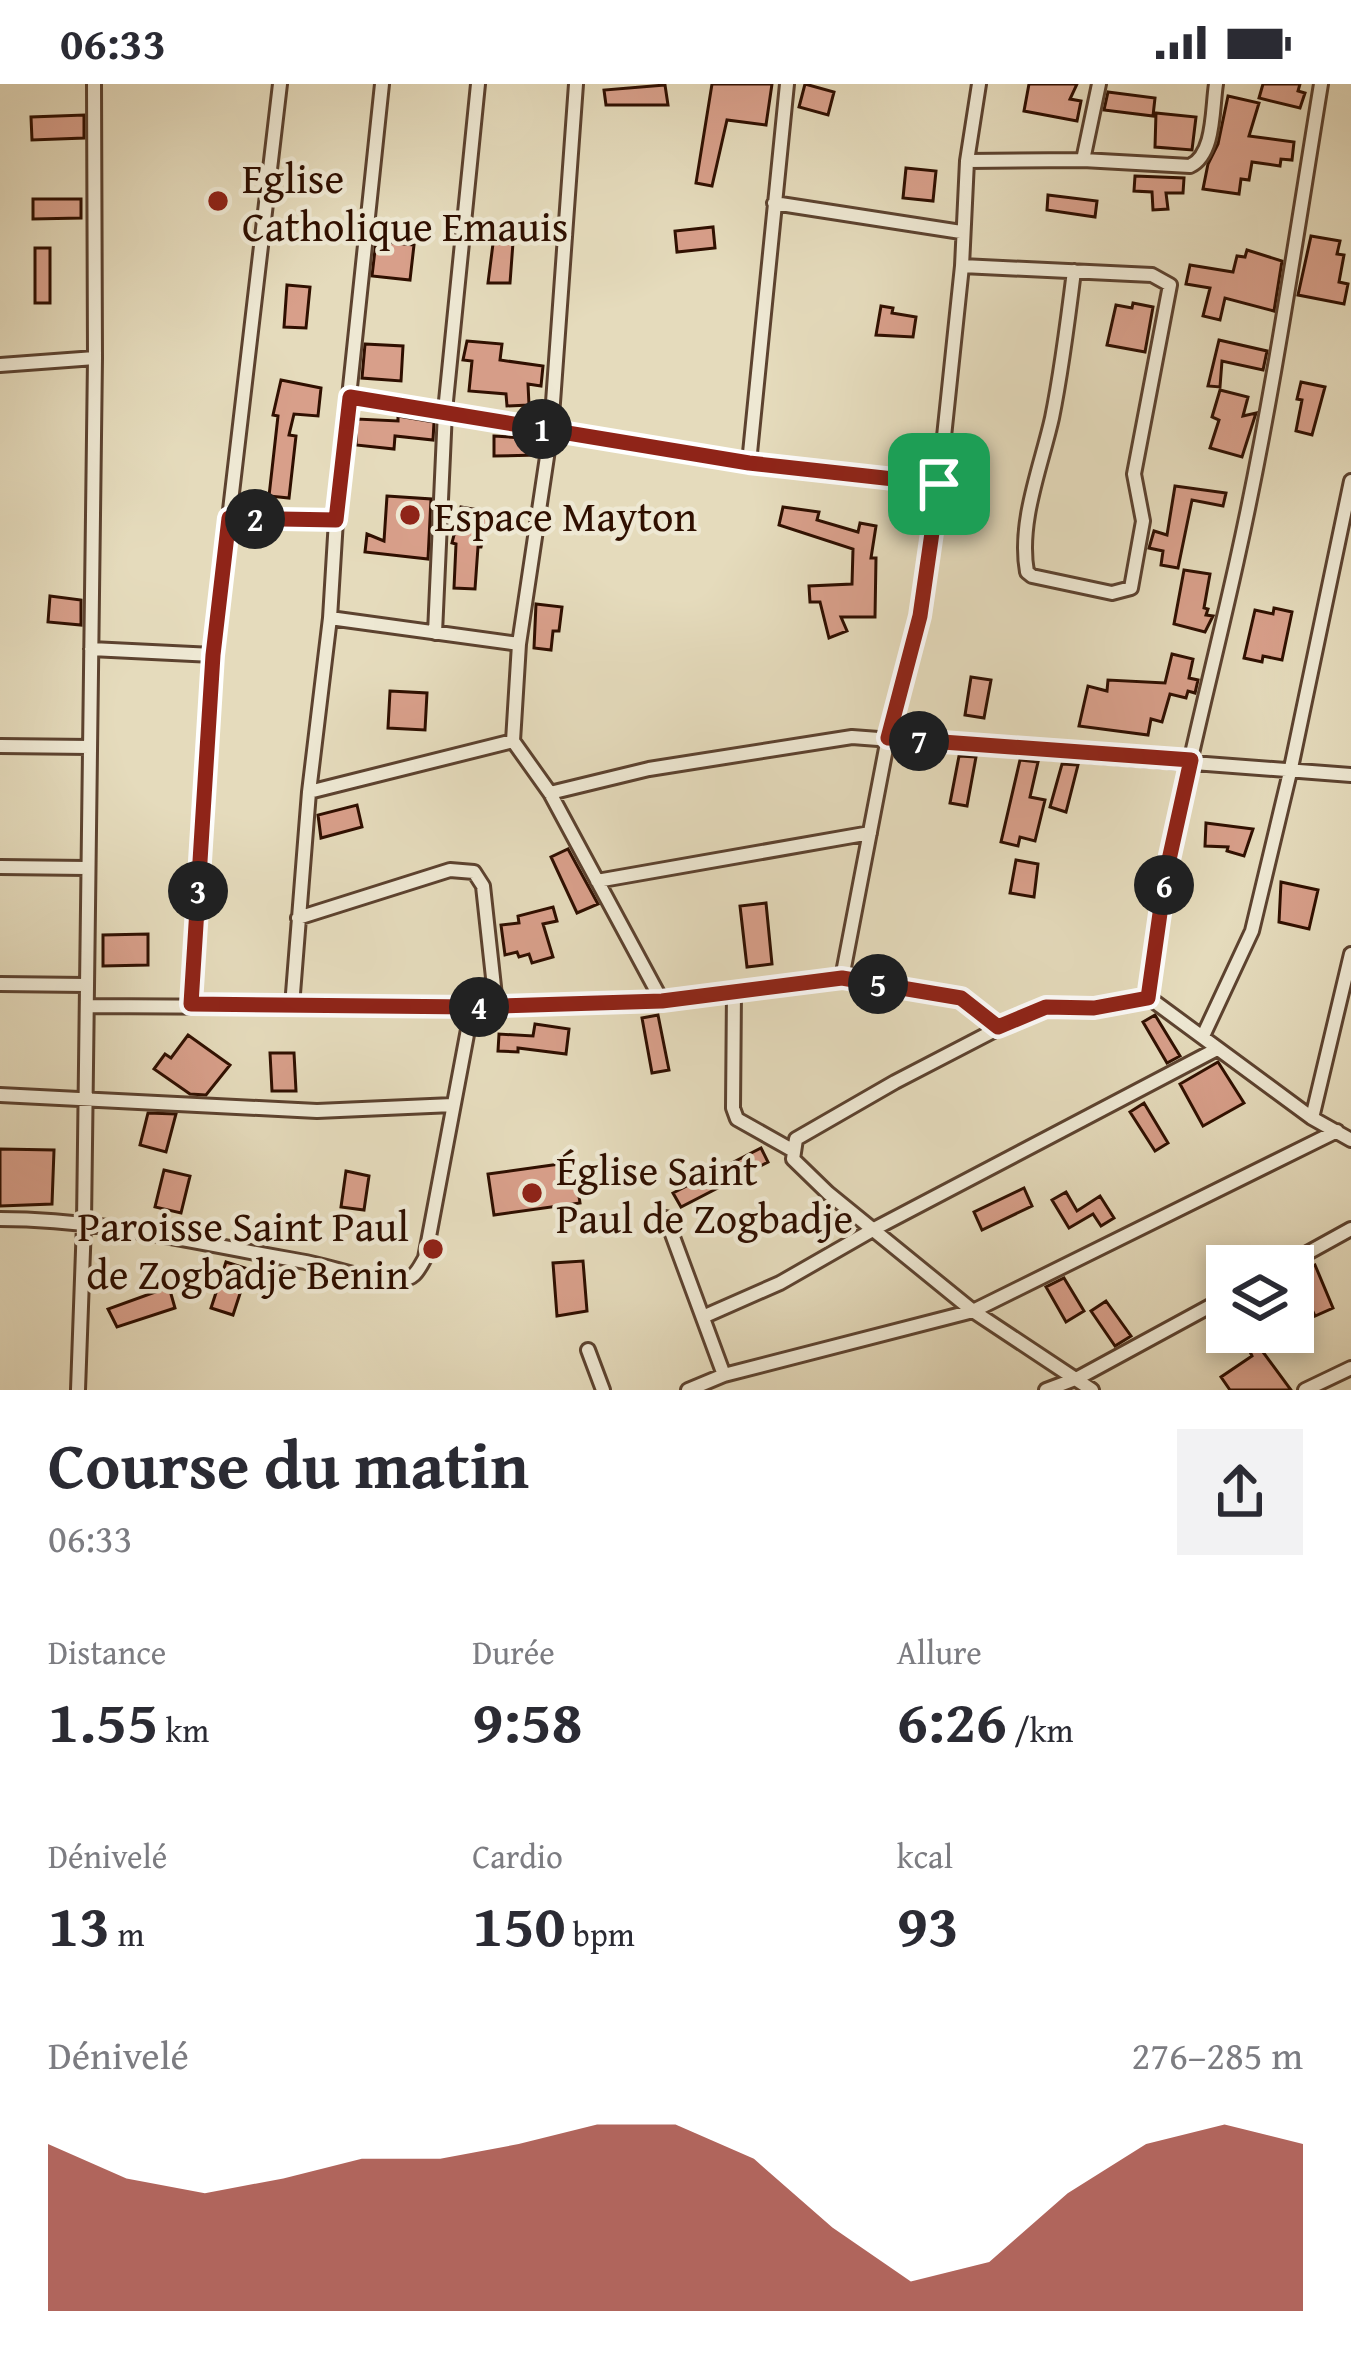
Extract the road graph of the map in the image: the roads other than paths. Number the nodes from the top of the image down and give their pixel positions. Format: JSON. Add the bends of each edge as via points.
{"nodes":[{"id":1,"x":94,"y":84,"type":"edge"},
{"id":2,"x":280,"y":84,"type":"edge"},
{"id":3,"x":382,"y":84,"type":"edge"},
{"id":4,"x":478,"y":84,"type":"edge"},
{"id":5,"x":576,"y":84,"type":"edge"},
{"id":6,"x":787,"y":84,"type":"edge"},
{"id":7,"x":979,"y":84,"type":"edge"},
{"id":8,"x":1100,"y":84,"type":"edge"},
{"id":9,"x":1216,"y":84,"type":"edge"},
{"id":10,"x":1322,"y":84,"type":"edge"},
{"id":11,"x":1083,"y":160,"type":"junction"},
{"id":12,"x":967,"y":161,"type":"junction"},
{"id":13,"x":774,"y":203,"type":"junction"},
{"id":14,"x":961,"y":232,"type":"junction"},
{"id":15,"x":962,"y":266,"type":"junction"},
{"id":16,"x":1074,"y":271,"type":"junction"},
{"id":17,"x":95,"y":358,"type":"junction"},
{"id":18,"x":0,"y":365,"type":"edge"},
{"id":19,"x":350,"y":397,"type":"junction"},
{"id":20,"x":445,"y":411,"type":"junction"},
{"id":21,"x":551,"y":430,"type":"junction"},
{"id":22,"x":749,"y":463,"type":"junction"},
{"id":23,"x":1351,"y":481,"type":"edge"},
{"id":24,"x":939,"y":484,"type":"junction"},
{"id":25,"x":229,"y":518,"type":"junction"},
{"id":26,"x":336,"y":520,"type":"junction"},
{"id":27,"x":330,"y":618,"type":"junction"},
{"id":28,"x":435,"y":633,"type":"junction"},
{"id":29,"x":519,"y":644,"type":"junction"},
{"id":30,"x":91,"y":649,"type":"junction"},
{"id":31,"x":213,"y":655,"type":"junction"},
{"id":32,"x":888,"y":738,"type":"junction"},
{"id":33,"x":513,"y":741,"type":"junction"},
{"id":34,"x":0,"y":746,"type":"edge"},
{"id":35,"x":90,"y":747,"type":"junction"},
{"id":36,"x":1191,"y":760,"type":"junction"},
{"id":37,"x":1291,"y":768,"type":"junction"},
{"id":38,"x":1351,"y":775,"type":"edge"},
{"id":39,"x":309,"y":792,"type":"junction"},
{"id":40,"x":550,"y":793,"type":"junction"},
{"id":41,"x":870,"y":833,"type":"junction"},
{"id":42,"x":0,"y":867,"type":"edge"},
{"id":43,"x":87,"y":868,"type":"junction"},
{"id":44,"x":597,"y":881,"type":"junction"},
{"id":45,"x":298,"y":918,"type":"junction"},
{"id":46,"x":1351,"y":954,"type":"edge"},
{"id":47,"x":842,"y":978,"type":"junction"},
{"id":48,"x":0,"y":985,"type":"edge"},
{"id":49,"x":86,"y":985,"type":"junction"},
{"id":50,"x":734,"y":992,"type":"junction"},
{"id":51,"x":1148,"y":998,"type":"junction"},
{"id":52,"x":662,"y":1001,"type":"junction"},
{"id":53,"x":191,"y":1004,"type":"junction"},
{"id":54,"x":496,"y":1005,"type":"junction"},
{"id":55,"x":87,"y":1006,"type":"junction"},
{"id":56,"x":292,"y":1006,"type":"junction"},
{"id":57,"x":472,"y":1007,"type":"junction"},
{"id":58,"x":998,"y":1027,"type":"junction"},
{"id":59,"x":1203,"y":1036,"type":"junction"},
{"id":60,"x":1217,"y":1048,"type":"junction"},
{"id":61,"x":0,"y":1095,"type":"edge"},
{"id":62,"x":85,"y":1098,"type":"junction"},
{"id":63,"x":453,"y":1105,"type":"junction"},
{"id":64,"x":1312,"y":1118,"type":"junction"},
{"id":65,"x":1336,"y":1131,"type":"junction"},
{"id":66,"x":1351,"y":1140,"type":"edge"},
{"id":67,"x":792,"y":1150,"type":"junction"},
{"id":68,"x":666,"y":1219,"type":"dead end"},
{"id":69,"x":0,"y":1220,"type":"edge"},
{"id":70,"x":84,"y":1223,"type":"junction"},
{"id":71,"x":876,"y":1228,"type":"junction"},
{"id":72,"x":1351,"y":1229,"type":"edge"},
{"id":73,"x":1314,"y":1249,"type":"edge"},
{"id":74,"x":1206,"y":1308,"type":"edge"},
{"id":75,"x":973,"y":1311,"type":"junction"},
{"id":76,"x":705,"y":1316,"type":"junction"},
{"id":77,"x":588,"y":1350,"type":"dead end"},
{"id":78,"x":1351,"y":1368,"type":"edge"},
{"id":79,"x":724,"y":1375,"type":"junction"},
{"id":80,"x":1078,"y":1378,"type":"junction"},
{"id":81,"x":78,"y":1390,"type":"edge"},
{"id":82,"x":604,"y":1390,"type":"edge"},
{"id":83,"x":688,"y":1390,"type":"edge"},
{"id":84,"x":1046,"y":1390,"type":"edge"},
{"id":85,"x":1092,"y":1390,"type":"edge"},
{"id":86,"x":1305,"y":1390,"type":"edge"}],
"edges":[{"from":1,"to":17,"type":"street"},
{"from":2,"to":25,"type":"street"},
{"from":3,"to":19,"type":"street"},
{"from":4,"to":20,"type":"street"},
{"from":5,"to":21,"type":"street"},
{"from":6,"to":13,"type":"street"},
{"from":7,"to":12,"type":"street"},
{"from":8,"to":11,"type":"street"},
{"from":9,"to":11,"type":"street","via":[[1199,161],[1180,167]]},
{"from":10,"to":36,"type":"street","via":[[1242,535]]},
{"from":11,"to":12,"type":"street"},
{"from":12,"to":14,"type":"street"},
{"from":13,"to":14,"type":"street"},
{"from":13,"to":22,"type":"street"},
{"from":14,"to":15,"type":"street"},
{"from":15,"to":16,"type":"street"},
{"from":15,"to":24,"type":"street"},
{"from":16,"to":16,"type":"street","via":[[1027,530],[1027,572],[1124,592],[1143,521],[1134,474],[1170,285],[1153,275]]},
{"from":17,"to":18,"type":"street"},
{"from":17,"to":30,"type":"street"},
{"from":19,"to":20,"type":"street"},
{"from":19,"to":26,"type":"street"},
{"from":20,"to":21,"type":"street"},
{"from":20,"to":28,"type":"street"},
{"from":21,"to":22,"type":"street"},
{"from":21,"to":29,"type":"street"},
{"from":22,"to":24,"type":"street"},
{"from":23,"to":37,"type":"street"},
{"from":24,"to":32,"type":"street","via":[[920,616]]},
{"from":25,"to":26,"type":"street"},
{"from":25,"to":31,"type":"street"},
{"from":26,"to":27,"type":"street"},
{"from":27,"to":28,"type":"street"},
{"from":27,"to":39,"type":"street"},
{"from":28,"to":29,"type":"street"},
{"from":29,"to":33,"type":"street"},
{"from":30,"to":31,"type":"street"},
{"from":30,"to":35,"type":"street"},
{"from":31,"to":53,"type":"street"},
{"from":32,"to":36,"type":"street"},
{"from":32,"to":40,"type":"street","via":[[807,742]]},
{"from":32,"to":41,"type":"street"},
{"from":33,"to":39,"type":"street"},
{"from":33,"to":40,"type":"street"},
{"from":34,"to":35,"type":"street"},
{"from":35,"to":43,"type":"street"},
{"from":36,"to":37,"type":"street"},
{"from":36,"to":51,"type":"street"},
{"from":37,"to":38,"type":"street"},
{"from":37,"to":59,"type":"street","via":[[1252,931]]},
{"from":39,"to":45,"type":"street"},
{"from":40,"to":44,"type":"street"},
{"from":41,"to":44,"type":"street"},
{"from":41,"to":47,"type":"street"},
{"from":42,"to":43,"type":"street"},
{"from":43,"to":49,"type":"street"},
{"from":44,"to":52,"type":"street"},
{"from":45,"to":54,"type":"street","via":[[450,870],[475,872]]},
{"from":45,"to":56,"type":"street"},
{"from":46,"to":64,"type":"street"},
{"from":47,"to":50,"type":"street"},
{"from":47,"to":58,"type":"street","via":[[961,998]]},
{"from":48,"to":49,"type":"street"},
{"from":49,"to":55,"type":"street"},
{"from":50,"to":52,"type":"street"},
{"from":50,"to":67,"type":"street","via":[[737,1119]]},
{"from":51,"to":58,"type":"street","via":[[1046,1007]]},
{"from":51,"to":59,"type":"street"},
{"from":52,"to":54,"type":"street"},
{"from":53,"to":55,"type":"street"},
{"from":53,"to":56,"type":"street"},
{"from":54,"to":57,"type":"street"},
{"from":55,"to":62,"type":"street"},
{"from":56,"to":57,"type":"street"},
{"from":57,"to":63,"type":"street"},
{"from":58,"to":67,"type":"street","via":[[796,1139]]},
{"from":59,"to":60,"type":"street"},
{"from":60,"to":64,"type":"street"},
{"from":60,"to":71,"type":"street"},
{"from":61,"to":62,"type":"street"},
{"from":62,"to":63,"type":"street","via":[[317,1111]]},
{"from":62,"to":70,"type":"street"},
{"from":63,"to":70,"type":"street","via":[[425,1258],[403,1280]]},
{"from":64,"to":65,"type":"street"},
{"from":65,"to":66,"type":"street"},
{"from":65,"to":75,"type":"street"},
{"from":67,"to":71,"type":"street","via":[[828,1192]]},
{"from":68,"to":76,"type":"street"},
{"from":69,"to":70,"type":"street"},
{"from":70,"to":81,"type":"street"},
{"from":71,"to":75,"type":"street"},
{"from":71,"to":76,"type":"street"},
{"from":72,"to":73,"type":"street"},
{"from":74,"to":80,"type":"street"},
{"from":75,"to":79,"type":"street"},
{"from":75,"to":80,"type":"street"},
{"from":76,"to":79,"type":"street"},
{"from":77,"to":82,"type":"street"},
{"from":78,"to":86,"type":"street"},
{"from":79,"to":83,"type":"street"},
{"from":80,"to":84,"type":"street"},
{"from":80,"to":85,"type":"street"}]}
